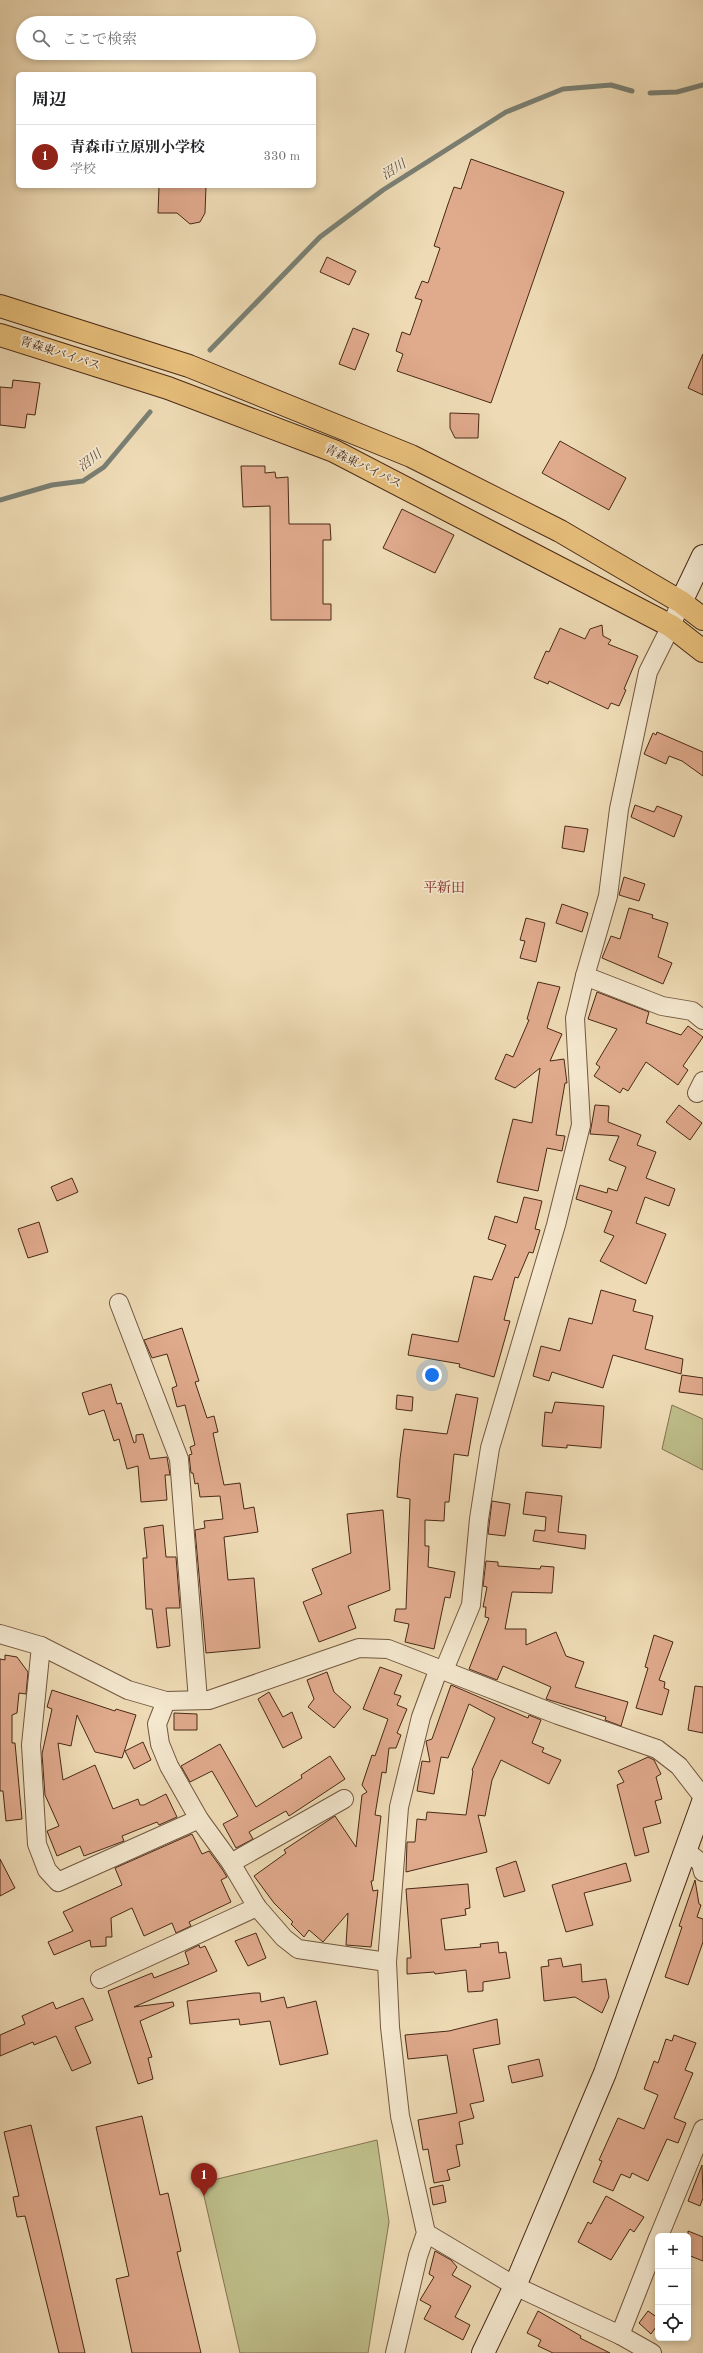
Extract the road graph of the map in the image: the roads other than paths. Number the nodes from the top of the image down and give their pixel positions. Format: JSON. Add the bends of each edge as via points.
{"nodes":[{"id":1,"x":0,"y":306,"type":"edge"},
{"id":2,"x":0,"y":335,"type":"edge"},
{"id":3,"x":703,"y":556,"type":"edge"},
{"id":4,"x":681,"y":602,"type":"junction"},
{"id":5,"x":703,"y":619,"type":"edge"},
{"id":6,"x":671,"y":626,"type":"junction"},
{"id":7,"x":703,"y":651,"type":"edge"},
{"id":8,"x":585,"y":976,"type":"junction"},
{"id":9,"x":703,"y":1020,"type":"edge"},
{"id":10,"x":119,"y":1303,"type":"dead end"},
{"id":11,"x":0,"y":1634,"type":"edge"},
{"id":12,"x":41,"y":1646,"type":"junction"},
{"id":13,"x":442,"y":1669,"type":"junction"},
{"id":14,"x":198,"y":1700,"type":"junction"},
{"id":15,"x":166,"y":1701,"type":"junction"},
{"id":16,"x":703,"y":1797,"type":"edge"},
{"id":17,"x":344,"y":1799,"type":"dead end"},
{"id":18,"x":703,"y":1802,"type":"edge"},
{"id":19,"x":199,"y":1819,"type":"junction"},
{"id":20,"x":698,"y":1829,"type":"edge"},
{"id":21,"x":685,"y":1850,"type":"junction"},
{"id":22,"x":231,"y":1863,"type":"junction"},
{"id":23,"x":703,"y":1872,"type":"edge"},
{"id":24,"x":257,"y":1907,"type":"junction"},
{"id":25,"x":387,"y":1962,"type":"junction"},
{"id":26,"x":100,"y":1979,"type":"dead end"},
{"id":27,"x":703,"y":2129,"type":"edge"},
{"id":28,"x":426,"y":2233,"type":"junction"},
{"id":29,"x":660,"y":2233,"type":"edge"},
{"id":30,"x":655,"y":2245,"type":"edge"},
{"id":31,"x":515,"y":2286,"type":"junction"},
{"id":32,"x":620,"y":2335,"type":"junction"},
{"id":33,"x":395,"y":2353,"type":"edge"},
{"id":34,"x":483,"y":2353,"type":"edge"},
{"id":35,"x":652,"y":2353,"type":"edge"}],
"edges":[{"from":1,"to":4,"type":"highway","via":[[189,366],[411,456],[560,531]]},
{"from":2,"to":6,"type":"highway","name":"青森東バイパス","via":[[168,388],[334,451]]},
{"from":3,"to":4,"type":"street"},
{"from":4,"to":5,"type":"highway"},
{"from":4,"to":6,"type":"street"},
{"from":6,"to":7,"type":"highway","name":"青森東バイパス"},
{"from":6,"to":8,"type":"street","via":[[648,672],[619,809],[608,896]]},
{"from":8,"to":9,"type":"street","via":[[662,1006],[692,1011]]},
{"from":8,"to":13,"type":"street","via":[[575,1018],[581,1125],[556,1225],[490,1448],[479,1519],[471,1605]]},
{"from":10,"to":14,"type":"street","via":[[179,1459]]},
{"from":11,"to":12,"type":"street"},
{"from":12,"to":15,"type":"street","via":[[128,1690]]},
{"from":12,"to":19,"type":"street","via":[[31,1745],[37,1844],[47,1870],[58,1882]]},
{"from":13,"to":14,"type":"street","via":[[388,1649],[359,1648],[209,1700]]},
{"from":13,"to":16,"type":"street","via":[[558,1716],[657,1749],[679,1766]]},
{"from":13,"to":25,"type":"street","via":[[422,1717],[399,1807]]},
{"from":14,"to":15,"type":"street"},
{"from":15,"to":19,"type":"street","via":[[157,1724],[160,1744],[169,1766]]},
{"from":17,"to":22,"type":"street"},
{"from":18,"to":20,"type":"street"},
{"from":19,"to":22,"type":"street"},
{"from":20,"to":21,"type":"street"},
{"from":21,"to":23,"type":"street","via":[[701,1862]]},
{"from":21,"to":31,"type":"street","via":[[605,2073]]},
{"from":22,"to":24,"type":"street"},
{"from":24,"to":25,"type":"street","via":[[284,1938],[298,1949]]},
{"from":24,"to":26,"type":"street"},
{"from":25,"to":28,"type":"street","via":[[390,2027],[400,2116]]},
{"from":27,"to":29,"type":"street"},
{"from":28,"to":31,"type":"street"},
{"from":28,"to":33,"type":"street"},
{"from":30,"to":32,"type":"street"},
{"from":31,"to":32,"type":"street"},
{"from":31,"to":34,"type":"street"},
{"from":32,"to":35,"type":"street"}]}
